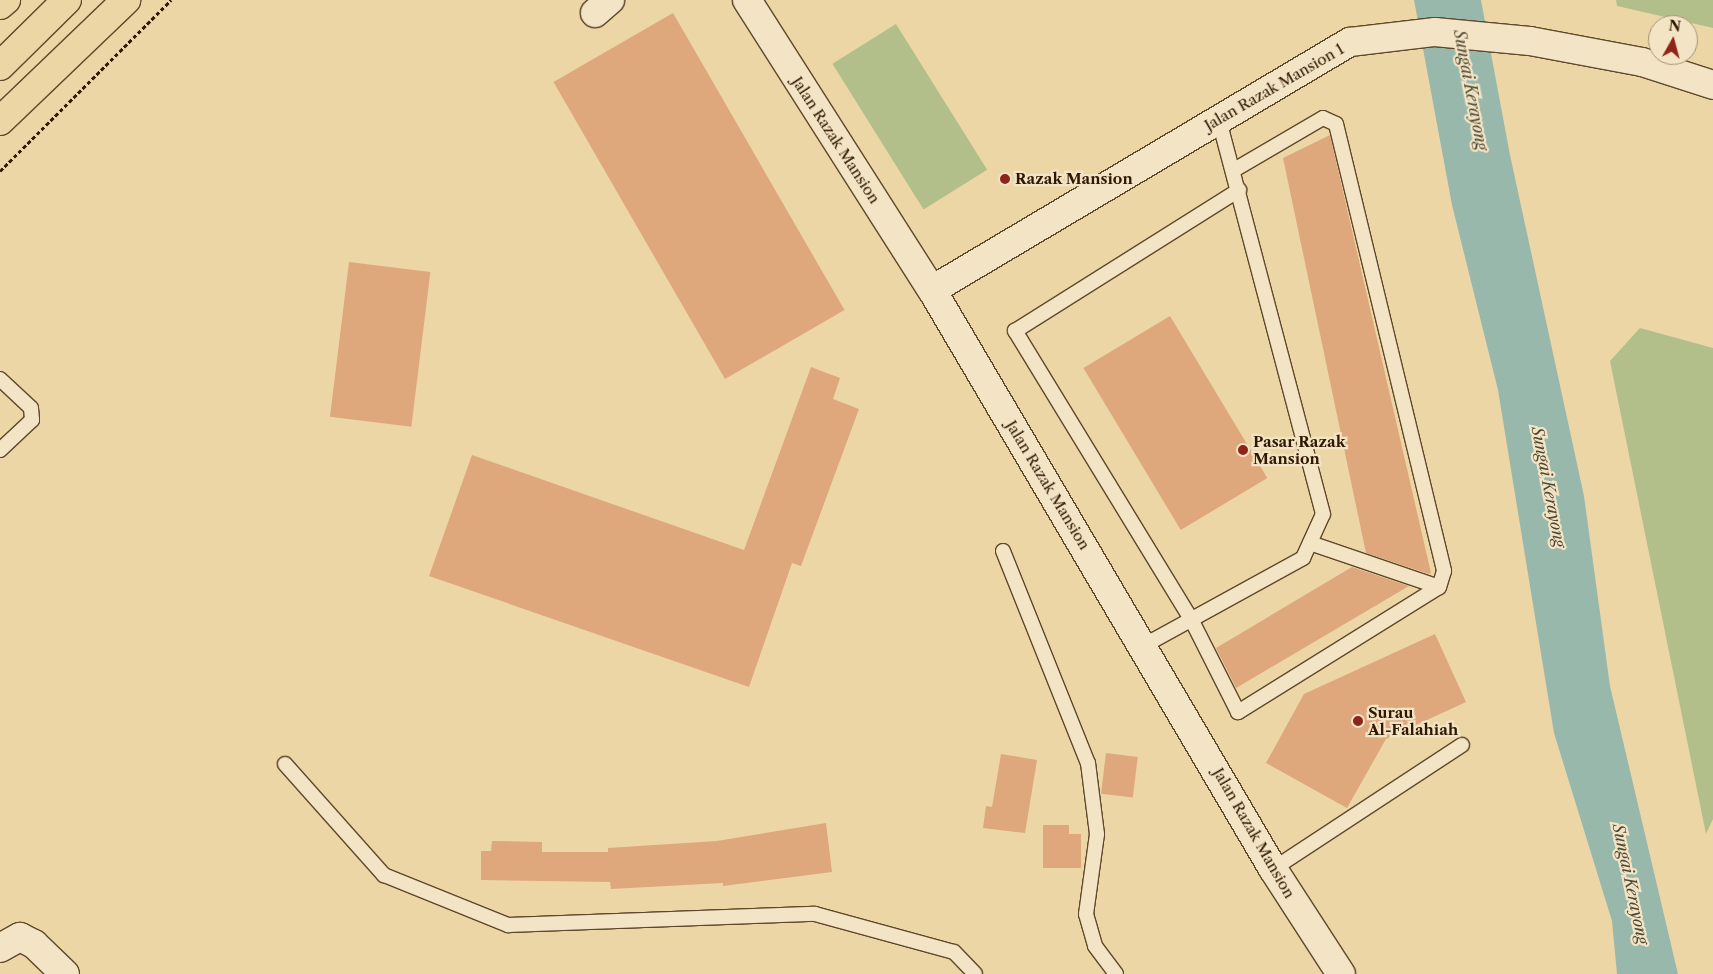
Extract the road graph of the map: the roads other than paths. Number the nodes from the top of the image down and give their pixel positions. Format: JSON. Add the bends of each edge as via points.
{"nodes":[{"id":1,"x":6,"y":0,"type":"edge"},
{"id":2,"x":67,"y":0,"type":"edge"},
{"id":3,"x":126,"y":0,"type":"edge"},
{"id":4,"x":747,"y":0,"type":"edge"},
{"id":5,"x":0,"y":6,"type":"edge"},
{"id":6,"x":0,"y":66,"type":"edge"},
{"id":7,"x":1713,"y":84,"type":"edge"},
{"id":8,"x":1218,"y":116,"type":"junction"},
{"id":9,"x":0,"y":121,"type":"edge"},
{"id":10,"x":1234,"y":170,"type":"junction"},
{"id":11,"x":1239,"y":190,"type":"junction"},
{"id":12,"x":932,"y":290,"type":"junction"},
{"id":13,"x":0,"y":378,"type":"edge"},
{"id":14,"x":0,"y":450,"type":"edge"},
{"id":15,"x":1310,"y":543,"type":"junction"},
{"id":16,"x":1003,"y":551,"type":"dead end"},
{"id":17,"x":1440,"y":587,"type":"junction"},
{"id":18,"x":1191,"y":619,"type":"junction"},
{"id":19,"x":1143,"y":646,"type":"junction"},
{"id":20,"x":1462,"y":746,"type":"dead end"},
{"id":21,"x":285,"y":764,"type":"dead end"},
{"id":22,"x":1273,"y":869,"type":"junction"},
{"id":23,"x":0,"y":948,"type":"edge"},
{"id":24,"x":65,"y":974,"type":"edge"},
{"id":25,"x":974,"y":974,"type":"edge"},
{"id":26,"x":1116,"y":974,"type":"edge"},
{"id":27,"x":1341,"y":974,"type":"edge"}],
"edges":[{"from":1,"to":5,"type":"highway"},
{"from":2,"to":6,"type":"highway"},
{"from":3,"to":9,"type":"highway"},
{"from":4,"to":12,"type":"street","name":"Jalan Razak Mansion"},
{"from":7,"to":8,"type":"street","name":"Jalan Razak Mansion 1","via":[[1642,62],[1530,41],[1435,32],[1350,42]]},
{"from":8,"to":10,"type":"lane"},
{"from":8,"to":12,"type":"street","name":"Jalan Razak Mansion 1"},
{"from":10,"to":11,"type":"lane"},
{"from":10,"to":17,"type":"lane","via":[[1323,118],[1336,124],[1444,570]]},
{"from":11,"to":15,"type":"lane","via":[[1323,514]]},
{"from":11,"to":18,"type":"lane","via":[[1015,332]]},
{"from":12,"to":19,"type":"street","name":"Jalan Razak Mansion"},
{"from":13,"to":14,"type":"lane","via":[[31,408],[32,420]]},
{"from":15,"to":17,"type":"lane"},
{"from":15,"to":18,"type":"lane","via":[[1303,558]]},
{"from":16,"to":26,"type":"lane","via":[[1088,763],[1097,834],[1086,914],[1095,946]]},
{"from":17,"to":18,"type":"lane","via":[[1238,712]]},
{"from":18,"to":19,"type":"lane"},
{"from":19,"to":22,"type":"street","name":"Jalan Razak Mansion"},
{"from":20,"to":22,"type":"lane"},
{"from":21,"to":25,"type":"lane","via":[[384,875],[508,925],[815,914],[954,952]]},
{"from":22,"to":27,"type":"street","name":"Jalan Razak Mansion"},
{"from":23,"to":24,"type":"street","via":[[20,937],[34,944]]}]}
